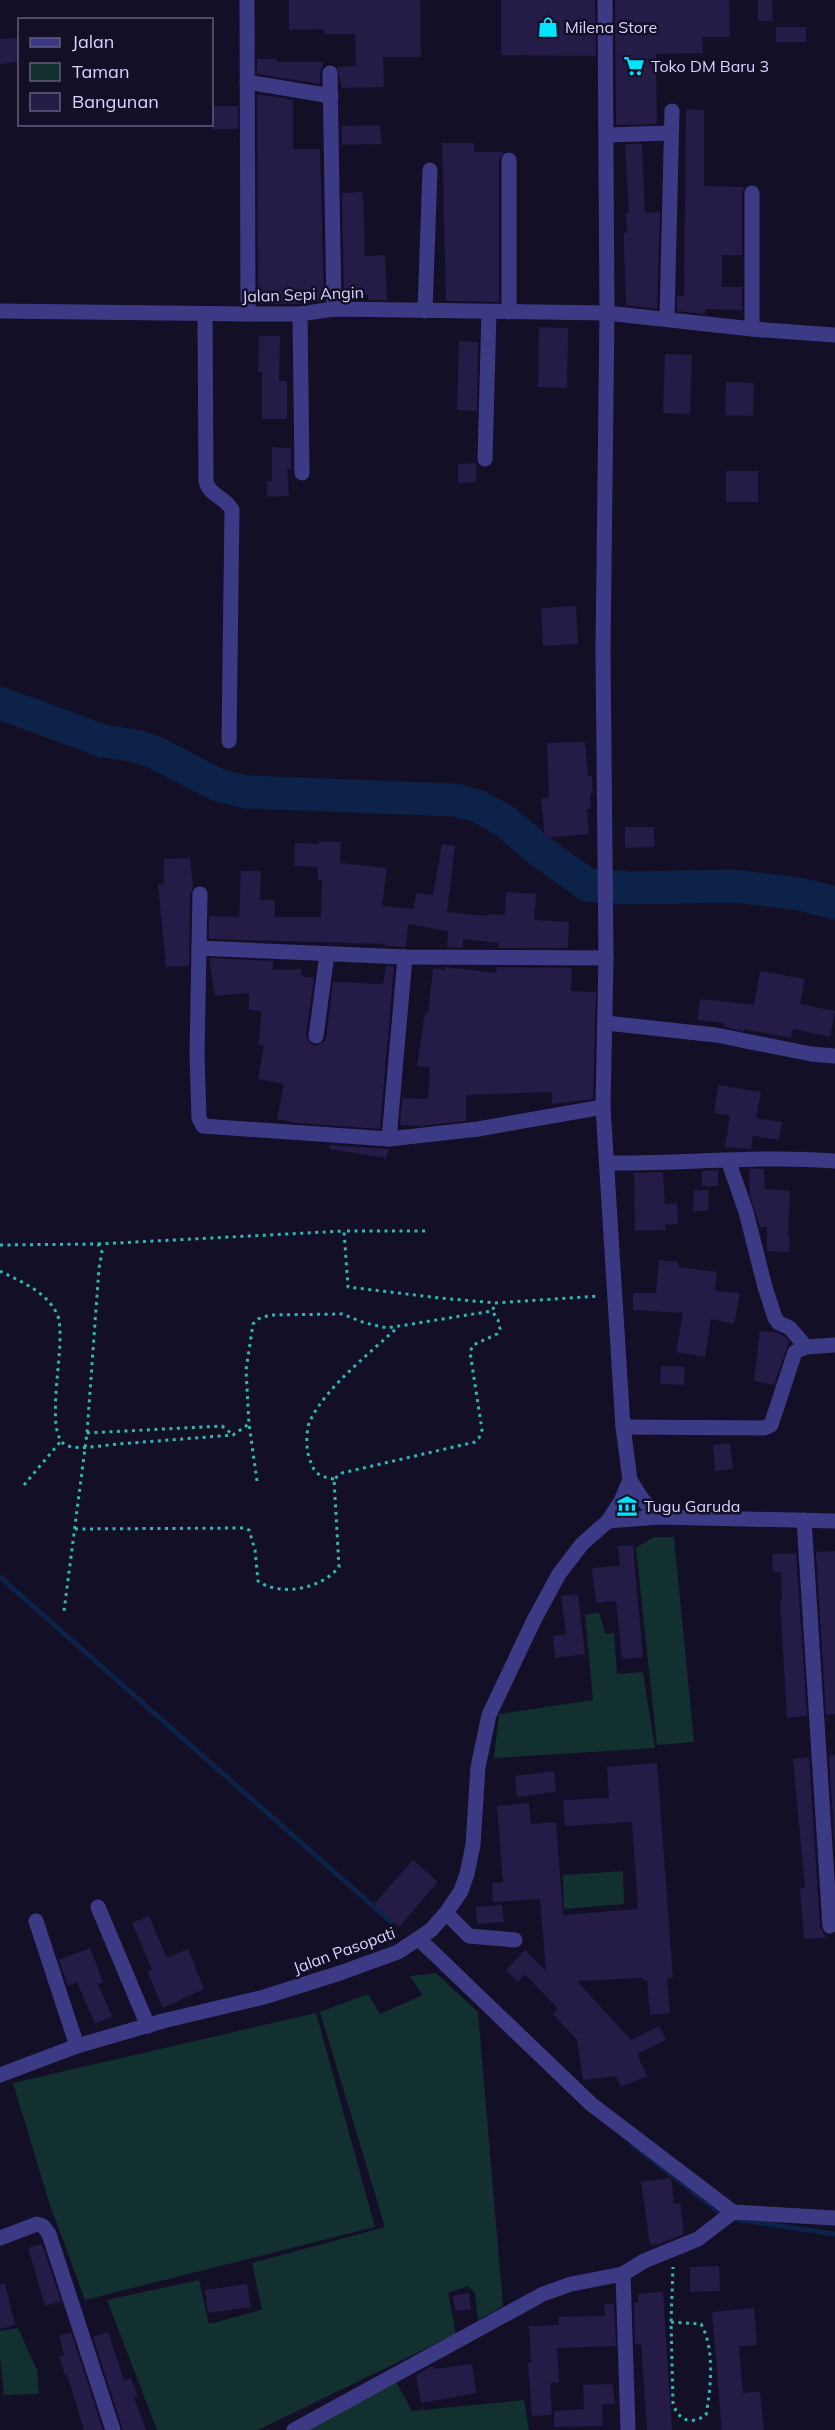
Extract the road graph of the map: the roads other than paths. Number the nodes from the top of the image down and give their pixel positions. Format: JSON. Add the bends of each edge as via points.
{"nodes":[{"id":1,"x":247,"y":0,"type":"edge"},
{"id":2,"x":605,"y":0,"type":"edge"},
{"id":3,"x":330,"y":73,"type":"dead end"},
{"id":4,"x":247,"y":82,"type":"junction"},
{"id":5,"x":331,"y":96,"type":"junction"},
{"id":6,"x":672,"y":111,"type":"dead end"},
{"id":7,"x":671,"y":133,"type":"junction"},
{"id":8,"x":606,"y":135,"type":"junction"},
{"id":9,"x":509,"y":160,"type":"dead end"},
{"id":10,"x":430,"y":170,"type":"dead end"},
{"id":11,"x":752,"y":193,"type":"dead end"},
{"id":12,"x":334,"y":309,"type":"junction"},
{"id":13,"x":0,"y":310,"type":"edge"},
{"id":14,"x":425,"y":311,"type":"junction"},
{"id":15,"x":489,"y":312,"type":"junction"},
{"id":16,"x":509,"y":312,"type":"junction"},
{"id":17,"x":607,"y":313,"type":"junction"},
{"id":18,"x":205,"y":314,"type":"junction"},
{"id":19,"x":248,"y":314,"type":"junction"},
{"id":20,"x":300,"y":314,"type":"junction"},
{"id":21,"x":668,"y":318,"type":"junction"},
{"id":22,"x":752,"y":329,"type":"junction"},
{"id":23,"x":835,"y":335,"type":"edge"},
{"id":24,"x":485,"y":459,"type":"dead end"},
{"id":25,"x":302,"y":473,"type":"dead end"},
{"id":26,"x":230,"y":741,"type":"dead end"},
{"id":27,"x":200,"y":894,"type":"dead end"},
{"id":28,"x":199,"y":948,"type":"junction"},
{"id":29,"x":327,"y":954,"type":"junction"},
{"id":30,"x":405,"y":957,"type":"junction"},
{"id":31,"x":606,"y":958,"type":"junction"},
{"id":32,"x":606,"y":1023,"type":"junction"},
{"id":33,"x":316,"y":1036,"type":"dead end"},
{"id":34,"x":835,"y":1056,"type":"edge"},
{"id":35,"x":603,"y":1107,"type":"junction"},
{"id":36,"x":389,"y":1139,"type":"junction"},
{"id":37,"x":728,"y":1160,"type":"junction"},
{"id":38,"x":835,"y":1161,"type":"edge"},
{"id":39,"x":607,"y":1163,"type":"junction"},
{"id":40,"x":835,"y":1345,"type":"edge"},
{"id":41,"x":806,"y":1347,"type":"junction"},
{"id":42,"x":623,"y":1427,"type":"junction"},
{"id":43,"x":630,"y":1480,"type":"junction"},
{"id":44,"x":659,"y":1517,"type":"junction"},
{"id":45,"x":804,"y":1520,"type":"junction"},
{"id":46,"x":608,"y":1521,"type":"junction"},
{"id":47,"x":835,"y":1521,"type":"edge"},
{"id":48,"x":98,"y":1907,"type":"dead end"},
{"id":49,"x":446,"y":1913,"type":"junction"},
{"id":50,"x":36,"y":1921,"type":"dead end"},
{"id":51,"x":830,"y":1926,"type":"dead end"},
{"id":52,"x":419,"y":1939,"type":"junction"},
{"id":53,"x":515,"y":1940,"type":"dead end"},
{"id":54,"x":148,"y":2026,"type":"junction"},
{"id":55,"x":77,"y":2046,"type":"junction"},
{"id":56,"x":0,"y":2075,"type":"edge"},
{"id":57,"x":731,"y":2214,"type":"junction"},
{"id":58,"x":835,"y":2218,"type":"edge"},
{"id":59,"x":0,"y":2238,"type":"edge"},
{"id":60,"x":623,"y":2274,"type":"junction"},
{"id":61,"x":113,"y":2430,"type":"edge"},
{"id":62,"x":294,"y":2430,"type":"edge"},
{"id":63,"x":628,"y":2430,"type":"edge"}],
"edges":[{"from":1,"to":4,"type":"street"},
{"from":2,"to":8,"type":"street"},
{"from":3,"to":5,"type":"street"},
{"from":4,"to":5,"type":"street"},
{"from":4,"to":19,"type":"street"},
{"from":5,"to":12,"type":"street"},
{"from":6,"to":7,"type":"street"},
{"from":7,"to":8,"type":"street"},
{"from":7,"to":21,"type":"street"},
{"from":8,"to":17,"type":"street"},
{"from":9,"to":16,"type":"street"},
{"from":10,"to":14,"type":"street"},
{"from":11,"to":22,"type":"street"},
{"from":12,"to":14,"type":"street","name":"Jalan Sepi Angin"},
{"from":12,"to":20,"type":"street","name":"Jalan Sepi Angin"},
{"from":13,"to":18,"type":"street","name":"Jalan Sepi Angin"},
{"from":14,"to":15,"type":"street","name":"Jalan Sepi Angin"},
{"from":15,"to":16,"type":"street","name":"Jalan Sepi Angin"},
{"from":15,"to":24,"type":"street"},
{"from":16,"to":17,"type":"street","name":"Jalan Sepi Angin"},
{"from":17,"to":21,"type":"street","name":"Jalan Sepi Angin"},
{"from":17,"to":31,"type":"street","via":[[603,651]]},
{"from":18,"to":19,"type":"street","name":"Jalan Sepi Angin"},
{"from":18,"to":26,"type":"street","via":[[206,481],[208,489],[232,510]]},
{"from":19,"to":20,"type":"street","name":"Jalan Sepi Angin"},
{"from":20,"to":25,"type":"street"},
{"from":21,"to":22,"type":"street","name":"Jalan Sepi Angin"},
{"from":22,"to":23,"type":"street","name":"Jalan Sepi Angin"},
{"from":27,"to":28,"type":"street"},
{"from":28,"to":29,"type":"street"},
{"from":28,"to":36,"type":"street","via":[[197,1053],[199,1118],[203,1126]]},
{"from":29,"to":30,"type":"street"},
{"from":29,"to":33,"type":"street"},
{"from":30,"to":31,"type":"street"},
{"from":30,"to":36,"type":"street"},
{"from":31,"to":32,"type":"street"},
{"from":32,"to":34,"type":"street","via":[[716,1035]]},
{"from":32,"to":35,"type":"street"},
{"from":35,"to":36,"type":"street","via":[[478,1129]]},
{"from":35,"to":39,"type":"street"},
{"from":37,"to":38,"type":"street","via":[[790,1157]]},
{"from":37,"to":39,"type":"street"},
{"from":37,"to":41,"type":"street","via":[[775,1318]]},
{"from":39,"to":42,"type":"street"},
{"from":40,"to":41,"type":"street"},
{"from":41,"to":42,"type":"street","via":[[795,1352],[771,1425]]},
{"from":42,"to":43,"type":"street"},
{"from":43,"to":44,"type":"street"},
{"from":43,"to":46,"type":"street","name":"Jalan Pasopati"},
{"from":44,"to":45,"type":"street"},
{"from":44,"to":46,"type":"street"},
{"from":45,"to":47,"type":"street"},
{"from":45,"to":51,"type":"street"},
{"from":46,"to":49,"type":"street","name":"Jalan Pasopati","via":[[559,1574],[489,1715],[478,1767],[473,1845],[467,1874]]},
{"from":48,"to":54,"type":"street"},
{"from":49,"to":52,"type":"street","name":"Jalan Pasopati"},
{"from":49,"to":53,"type":"street","via":[[469,1936]]},
{"from":50,"to":55,"type":"street"},
{"from":52,"to":54,"type":"street","name":"Jalan Pasopati","via":[[398,1952],[340,1973]]},
{"from":52,"to":57,"type":"street","via":[[591,2104]]},
{"from":54,"to":55,"type":"street","name":"Jalan Pasopati"},
{"from":55,"to":56,"type":"street","name":"Jalan Pasopati"},
{"from":57,"to":58,"type":"street"},
{"from":57,"to":60,"type":"street","via":[[707,2233],[644,2260]]},
{"from":59,"to":61,"type":"street","via":[[37,2224],[49,2234]]},
{"from":60,"to":62,"type":"street","via":[[571,2284],[543,2295]]},
{"from":60,"to":63,"type":"street"}]}
